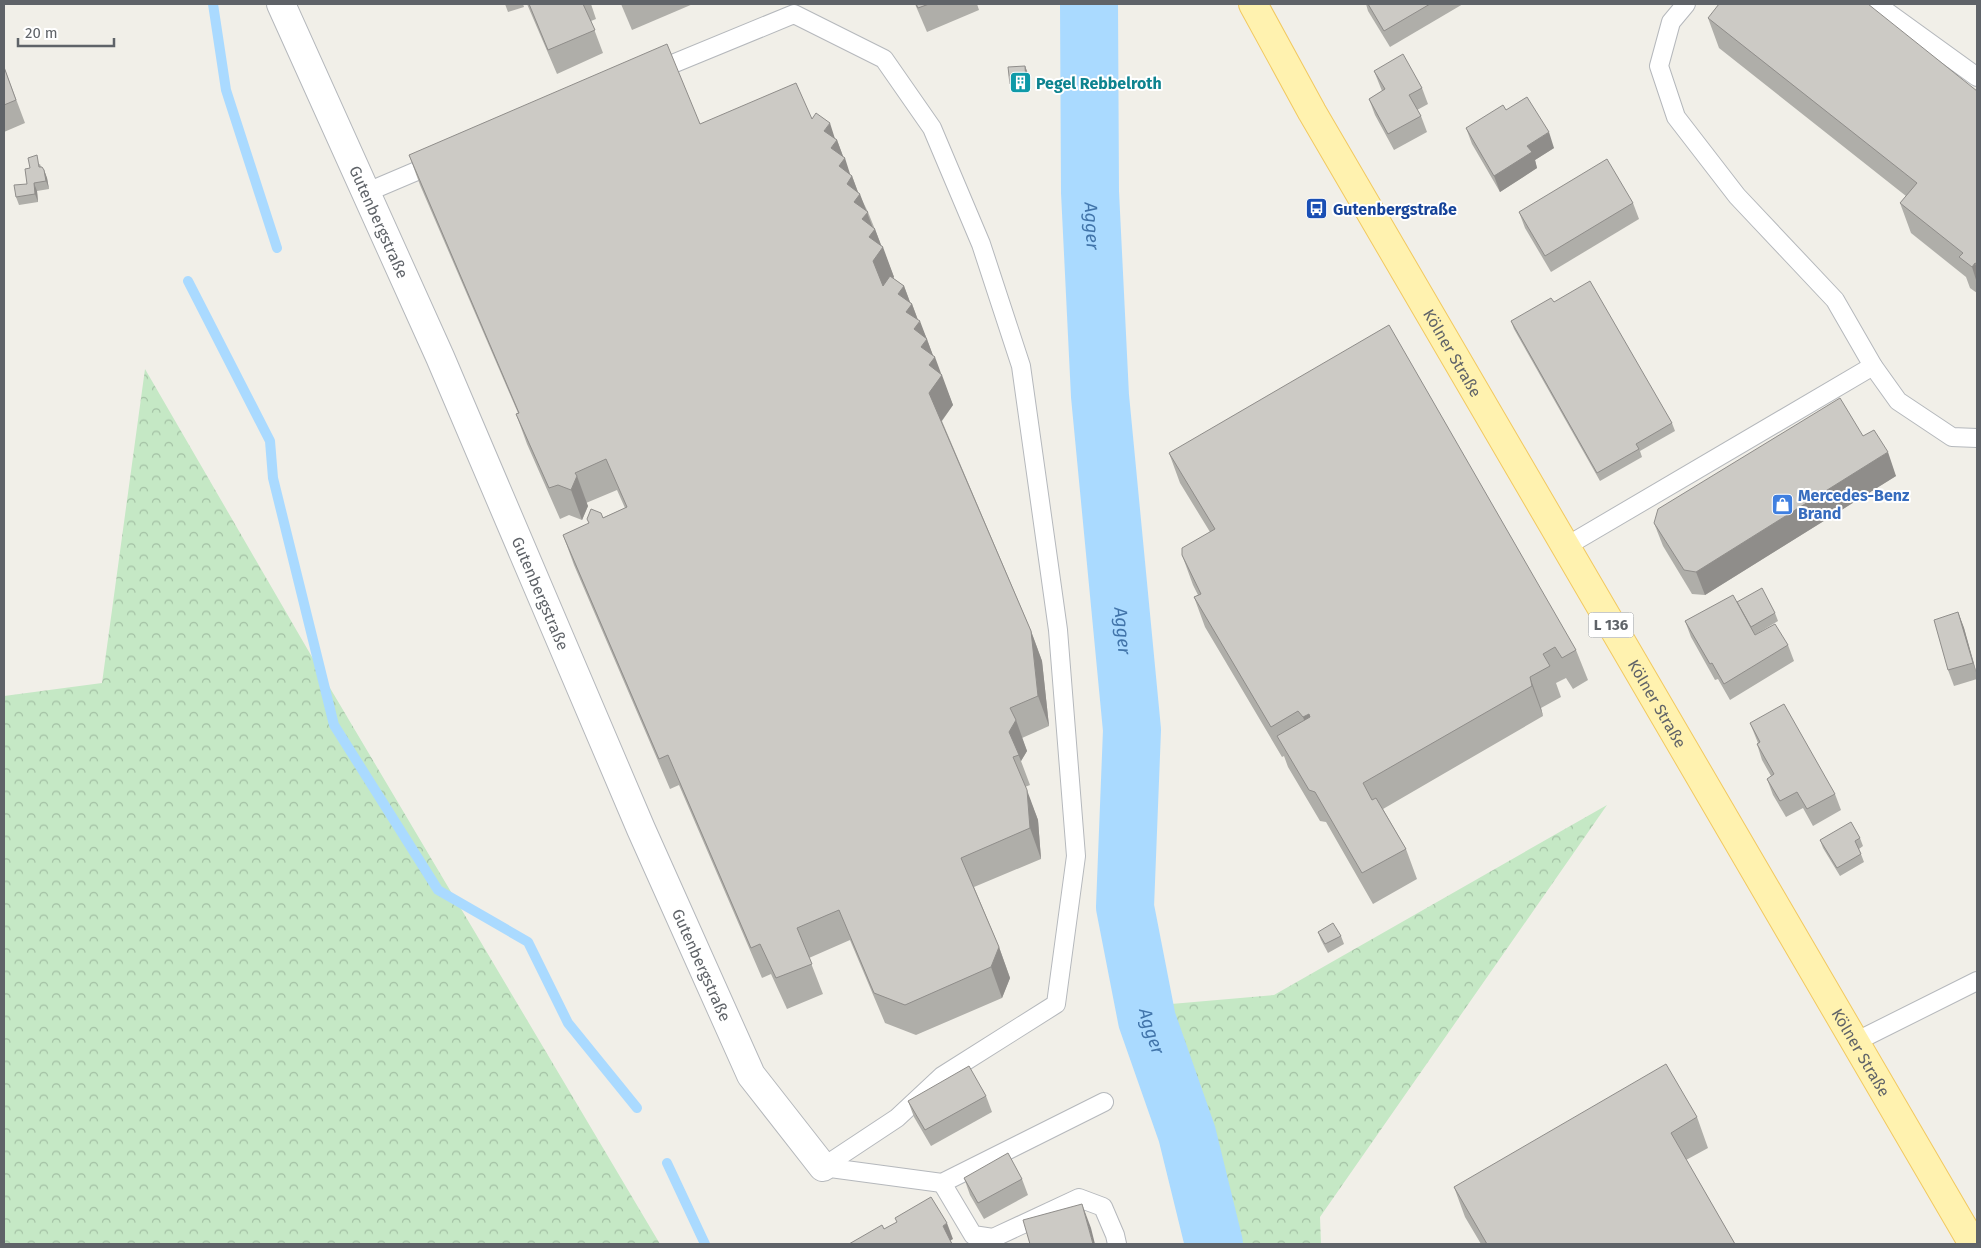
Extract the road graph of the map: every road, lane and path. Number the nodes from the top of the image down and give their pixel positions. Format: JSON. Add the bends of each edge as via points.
{"nodes":[{"id":1,"x":281,"y":4,"type":"edge"},
{"id":2,"x":1253,"y":4,"type":"edge"},
{"id":3,"x":1686,"y":4,"type":"edge"},
{"id":4,"x":1876,"y":4,"type":"edge"},
{"id":5,"x":1977,"y":77,"type":"edge"},
{"id":6,"x":638,"y":79,"type":"edge"},
{"id":7,"x":456,"y":155,"type":"edge"},
{"id":8,"x":365,"y":193,"type":"junction"},
{"id":9,"x":1873,"y":366,"type":"junction"},
{"id":10,"x":1977,"y":438,"type":"edge"},
{"id":11,"x":1565,"y":547,"type":"junction"},
{"id":12,"x":1977,"y":982,"type":"edge"},
{"id":13,"x":1855,"y":1042,"type":"junction"},
{"id":14,"x":1104,"y":1102,"type":"dead end"},
{"id":15,"x":823,"y":1168,"type":"junction"},
{"id":16,"x":942,"y":1184,"type":"junction"},
{"id":17,"x":1117,"y":1244,"type":"edge"},
{"id":18,"x":1973,"y":1244,"type":"edge"}],
"edges":[{"from":1,"to":8,"type":"street","name":"Gutenbergstraße"},
{"from":2,"to":11,"type":"main road","name":"Kölner Straße","number":"L 136","via":[[1312,112]]},
{"from":3,"to":9,"type":"lane","via":[[1671,22],[1659,66],[1676,117],[1737,196],[1835,300]]},
{"from":4,"to":5,"type":"lane"},
{"from":6,"to":15,"type":"lane","via":[[794,14],[884,59],[932,128],[982,244],[1021,366],[1058,630],[1076,856],[1056,1004],[942,1076],[897,1118]]},
{"from":7,"to":8,"type":"lane"},
{"from":8,"to":15,"type":"street","name":"Gutenbergstraße","via":[[440,357],[641,829],[751,1074]]},
{"from":9,"to":10,"type":"lane","via":[[1898,401],[1952,437]]},
{"from":9,"to":11,"type":"lane"},
{"from":11,"to":13,"type":"main road","name":"Kölner Straße","number":"L 136"},
{"from":12,"to":13,"type":"lane"},
{"from":13,"to":18,"type":"main road","name":"Kölner Straße","number":"L 136"},
{"from":14,"to":16,"type":"lane"},
{"from":15,"to":16,"type":"lane"},
{"from":16,"to":17,"type":"lane","via":[[973,1235],[993,1238],[1079,1198],[1103,1207]]}]}
